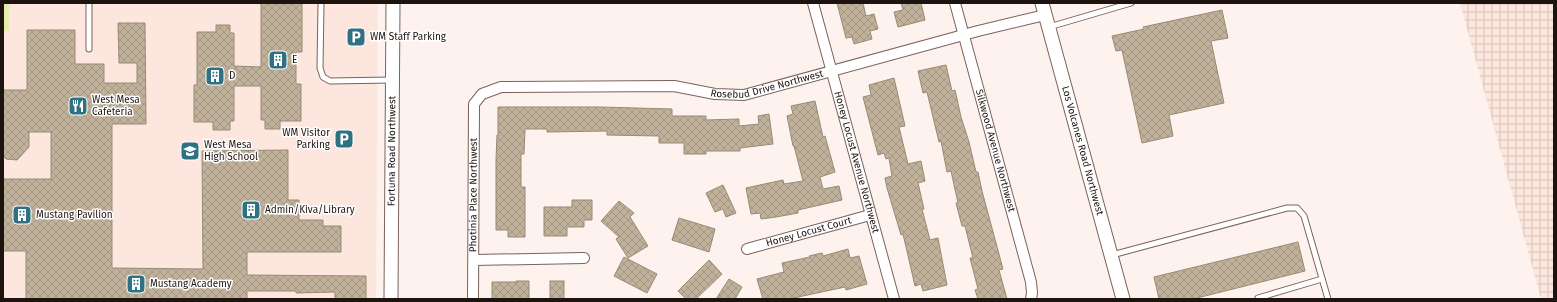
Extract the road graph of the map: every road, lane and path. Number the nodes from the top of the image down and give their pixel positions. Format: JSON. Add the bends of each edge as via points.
{"nodes":[{"id":1,"x":89,"y":3,"type":"edge"},
{"id":2,"x":321,"y":3,"type":"edge"},
{"id":3,"x":393,"y":3,"type":"edge"},
{"id":4,"x":813,"y":3,"type":"edge"},
{"id":5,"x":955,"y":3,"type":"edge"},
{"id":6,"x":1130,"y":3,"type":"edge"},
{"id":7,"x":1045,"y":15,"type":"edge"},
{"id":8,"x":963,"y":34,"type":"junction"},
{"id":9,"x":89,"y":49,"type":"dead end"},
{"id":10,"x":832,"y":72,"type":"junction"},
{"id":11,"x":392,"y":80,"type":"junction"},
{"id":12,"x":482,"y":94,"type":"joint"},
{"id":13,"x":870,"y":215,"type":"junction"},
{"id":14,"x":747,"y":249,"type":"dead end"},
{"id":15,"x":1111,"y":256,"type":"junction"},
{"id":16,"x":584,"y":258,"type":"dead end"},
{"id":17,"x":474,"y":260,"type":"junction"},
{"id":18,"x":1322,"y":279,"type":"junction"},
{"id":19,"x":1258,"y":298,"type":"dead end"},
{"id":20,"x":391,"y":299,"type":"edge"},
{"id":21,"x":473,"y":299,"type":"edge"},
{"id":22,"x":894,"y":299,"type":"edge"},
{"id":23,"x":1031,"y":299,"type":"edge"},
{"id":24,"x":1123,"y":299,"type":"edge"},
{"id":25,"x":1328,"y":299,"type":"edge"}],
"edges":[{"from":1,"to":9,"type":"lane"},
{"from":2,"to":11,"type":"lane","via":[[320,68],[323,77],[330,81]]},
{"from":3,"to":11,"type":"street","name":"Fortuna Road Northwest"},
{"from":4,"to":10,"type":"street","name":"Honey Locust Avenue Northwest"},
{"from":5,"to":8,"type":"street","name":"Silkwood Avenue Northwest"},
{"from":6,"to":7,"type":"lane"},
{"from":7,"to":8,"type":"street","name":"Rosebud Drive Northwest"},
{"from":7,"to":15,"type":"street","name":"Los Volcanes Road Northwest"},
{"from":8,"to":10,"type":"street","name":"Rosebud Drive Northwest"},
{"from":8,"to":23,"type":"street","name":"Silkwood Avenue Northwest","via":[[1031,282]]},
{"from":10,"to":12,"type":"street","name":"Rosebud Drive Northwest","via":[[744,95],[715,94],[674,86],[501,87]]},
{"from":10,"to":13,"type":"street","name":"Honey Locust Avenue Northwest"},
{"from":11,"to":20,"type":"street","name":"Fortuna Road Northwest"},
{"from":12,"to":17,"type":"street","name":"Photinia Place Northwest","via":[[474,104]]},
{"from":13,"to":14,"type":"street","name":"Honey Locust Court"},
{"from":13,"to":22,"type":"street","name":"Honey Locust Avenue Northwest"},
{"from":15,"to":18,"type":"lane","via":[[1287,208],[1297,208],[1304,216]]},
{"from":15,"to":24,"type":"street","name":"Los Volcanes Road Northwest"},
{"from":16,"to":17,"type":"street"},
{"from":17,"to":21,"type":"street","name":"Photinia Place Northwest"},
{"from":18,"to":19,"type":"lane"},
{"from":18,"to":25,"type":"lane"}]}
